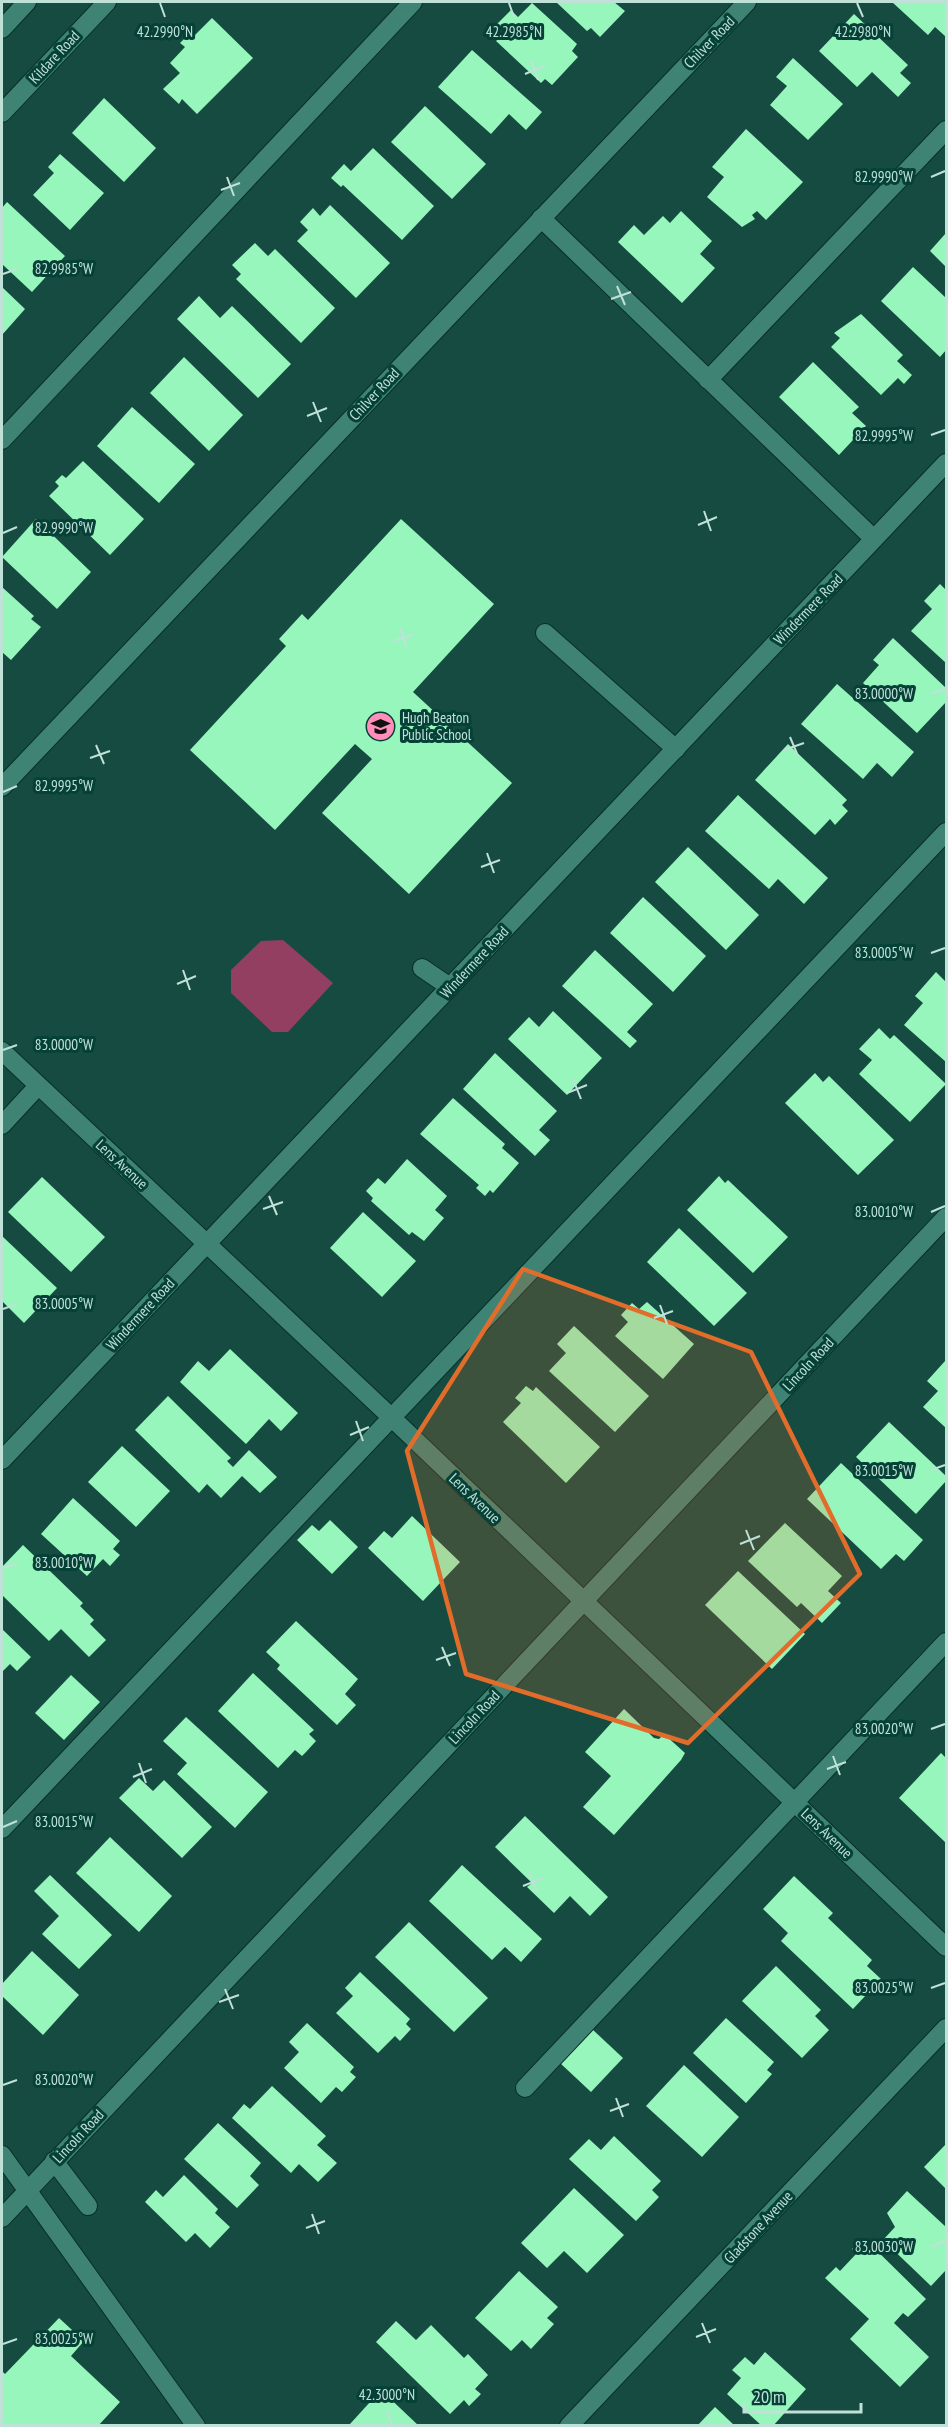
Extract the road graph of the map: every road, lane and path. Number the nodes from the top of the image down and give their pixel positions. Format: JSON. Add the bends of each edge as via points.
{"nodes":[{"id":1,"x":27,"y":2,"type":"edge"},
{"id":2,"x":107,"y":2,"type":"edge"},
{"id":3,"x":413,"y":2,"type":"edge"},
{"id":4,"x":747,"y":2,"type":"edge"},
{"id":5,"x":2,"y":29,"type":"edge"},
{"id":6,"x":2,"y":113,"type":"edge"},
{"id":7,"x":946,"y":130,"type":"edge"},
{"id":8,"x":541,"y":218,"type":"junction"},
{"id":9,"x":708,"y":380,"type":"junction"},
{"id":10,"x":2,"y":440,"type":"edge"},
{"id":11,"x":946,"y":463,"type":"edge"},
{"id":12,"x":874,"y":539,"type":"junction"},
{"id":13,"x":545,"y":633,"type":"dead end"},
{"id":14,"x":676,"y":749,"type":"junction"},
{"id":15,"x":2,"y":787,"type":"edge"},
{"id":16,"x":946,"y":832,"type":"edge"},
{"id":17,"x":422,"y":968,"type":"dead end"},
{"id":18,"x":450,"y":987,"type":"junction"},
{"id":19,"x":2,"y":1051,"type":"edge"},
{"id":20,"x":38,"y":1086,"type":"junction"},
{"id":21,"x":2,"y":1125,"type":"edge"},
{"id":22,"x":946,"y":1217,"type":"edge"},
{"id":23,"x":207,"y":1243,"type":"junction"},
{"id":24,"x":391,"y":1417,"type":"junction"},
{"id":25,"x":2,"y":1460,"type":"edge"},
{"id":26,"x":583,"y":1601,"type":"junction"},
{"id":27,"x":946,"y":1642,"type":"edge"},
{"id":28,"x":795,"y":1803,"type":"junction"},
{"id":29,"x":2,"y":1829,"type":"edge"},
{"id":30,"x":946,"y":1947,"type":"edge"},
{"id":31,"x":946,"y":2028,"type":"edge"},
{"id":32,"x":525,"y":2088,"type":"dead end"},
{"id":33,"x":2,"y":2155,"type":"edge"},
{"id":34,"x":54,"y":2161,"type":"junction"},
{"id":35,"x":27,"y":2191,"type":"junction"},
{"id":36,"x":88,"y":2206,"type":"dead end"},
{"id":37,"x":2,"y":2218,"type":"edge"},
{"id":38,"x":196,"y":2426,"type":"edge"},
{"id":39,"x":570,"y":2426,"type":"edge"}],
"edges":[{"from":1,"to":5,"type":"street"},
{"from":2,"to":6,"type":"street","name":"Kildare Road"},
{"from":3,"to":10,"type":"street"},
{"from":4,"to":8,"type":"street","name":"Chilver Road"},
{"from":7,"to":9,"type":"street"},
{"from":8,"to":9,"type":"street"},
{"from":8,"to":15,"type":"street","name":"Chilver Road"},
{"from":9,"to":12,"type":"street"},
{"from":11,"to":12,"type":"street","name":"Windermere Road"},
{"from":12,"to":14,"type":"street","name":"Windermere Road"},
{"from":13,"to":14,"type":"street"},
{"from":14,"to":18,"type":"street","name":"Windermere Road"},
{"from":16,"to":24,"type":"street"},
{"from":17,"to":18,"type":"street"},
{"from":18,"to":23,"type":"street","name":"Windermere Road"},
{"from":19,"to":20,"type":"street","name":"Lens Avenue"},
{"from":20,"to":21,"type":"street"},
{"from":20,"to":23,"type":"street","name":"Lens Avenue"},
{"from":22,"to":26,"type":"street","name":"Lincoln Road"},
{"from":23,"to":24,"type":"street","name":"Lens Avenue"},
{"from":23,"to":25,"type":"street","name":"Windermere Road"},
{"from":24,"to":26,"type":"street","name":"Lens Avenue"},
{"from":24,"to":29,"type":"street"},
{"from":26,"to":28,"type":"street","name":"Lens Avenue"},
{"from":26,"to":34,"type":"street","name":"Lincoln Road"},
{"from":27,"to":28,"type":"street"},
{"from":28,"to":30,"type":"street","name":"Lens Avenue"},
{"from":28,"to":32,"type":"street"},
{"from":31,"to":39,"type":"street","name":"Gladstone Avenue"},
{"from":33,"to":35,"type":"street"},
{"from":34,"to":35,"type":"street","name":"Lincoln Road"},
{"from":34,"to":36,"type":"street"},
{"from":35,"to":37,"type":"street","name":"Lincoln Road"},
{"from":35,"to":38,"type":"street"}]}
